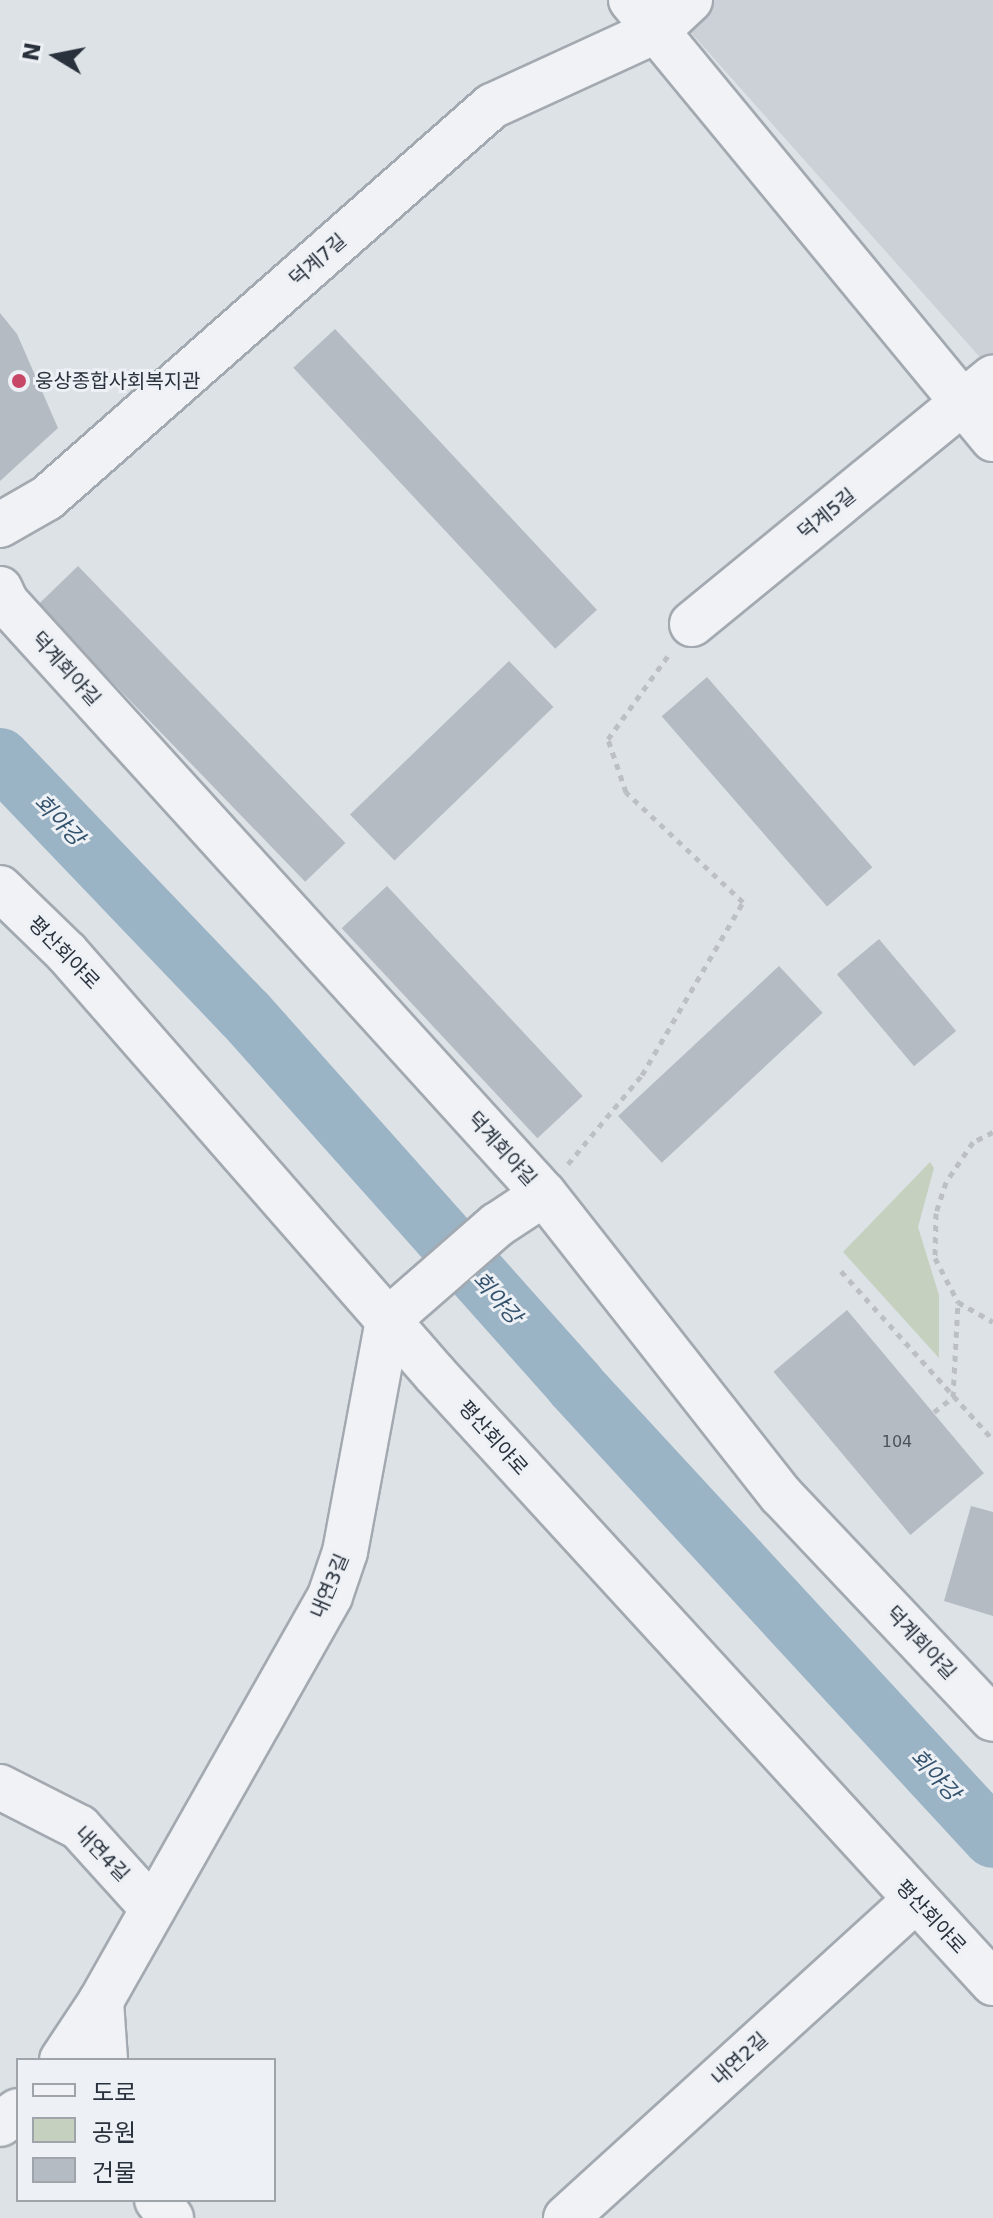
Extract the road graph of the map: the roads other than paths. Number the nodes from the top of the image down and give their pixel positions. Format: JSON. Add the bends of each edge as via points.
{"nodes":[{"id":1,"x":690,"y":0,"type":"edge"},
{"id":2,"x":644,"y":15,"type":"edge"},
{"id":3,"x":977,"y":391,"type":"edge"},
{"id":4,"x":993,"y":439,"type":"edge"},
{"id":5,"x":0,"y":525,"type":"edge"},
{"id":6,"x":0,"y":589,"type":"edge"},
{"id":7,"x":692,"y":624,"type":"road end"},
{"id":8,"x":0,"y":888,"type":"edge"},
{"id":9,"x":544,"y":1194,"type":"junction"},
{"id":10,"x":402,"y":1308,"type":"junction"},
{"id":11,"x":993,"y":1719,"type":"edge"},
{"id":12,"x":0,"y":1787,"type":"edge"},
{"id":13,"x":915,"y":1900,"type":"junction"},
{"id":14,"x":153,"y":1909,"type":"junction"},
{"id":15,"x":993,"y":1983,"type":"edge"},
{"id":16,"x":101,"y":2001,"type":"junction"},
{"id":17,"x":63,"y":2058,"type":"edge"},
{"id":18,"x":105,"y":2058,"type":"edge"},
{"id":19,"x":159,"y":2202,"type":"edge"},
{"id":20,"x":171,"y":2218,"type":"edge"},
{"id":21,"x":566,"y":2218,"type":"edge"}],
"edges":[{"from":1,"to":2,"type":"street","name":"덕계7길"},
{"from":2,"to":3,"type":"street"},
{"from":2,"to":5,"type":"street","name":"덕계7길","via":[[492,106],[47,498]]},
{"from":3,"to":4,"type":"street"},
{"from":3,"to":7,"type":"street","name":"덕계5길"},
{"from":6,"to":9,"type":"street","name":"덕계회야길","via":[[16,614]]},
{"from":8,"to":10,"type":"street","name":"평산회야로"},
{"from":9,"to":10,"type":"street","via":[[497,1225]]},
{"from":9,"to":11,"type":"street","name":"덕계회야길","via":[[781,1495]]},
{"from":10,"to":13,"type":"street","name":"평산회야로"},
{"from":10,"to":14,"type":"street","name":"내연3길","via":[[330,1596]]},
{"from":12,"to":14,"type":"street","name":"내연4길","via":[[79,1827]]},
{"from":13,"to":15,"type":"street","name":"평산회야로"},
{"from":13,"to":21,"type":"street","name":"내연2길"},
{"from":14,"to":16,"type":"street","name":"내연3길"},
{"from":16,"to":17,"type":"street","name":"내연3길"},
{"from":16,"to":18,"type":"street"},
{"from":19,"to":20,"type":"street"}]}
